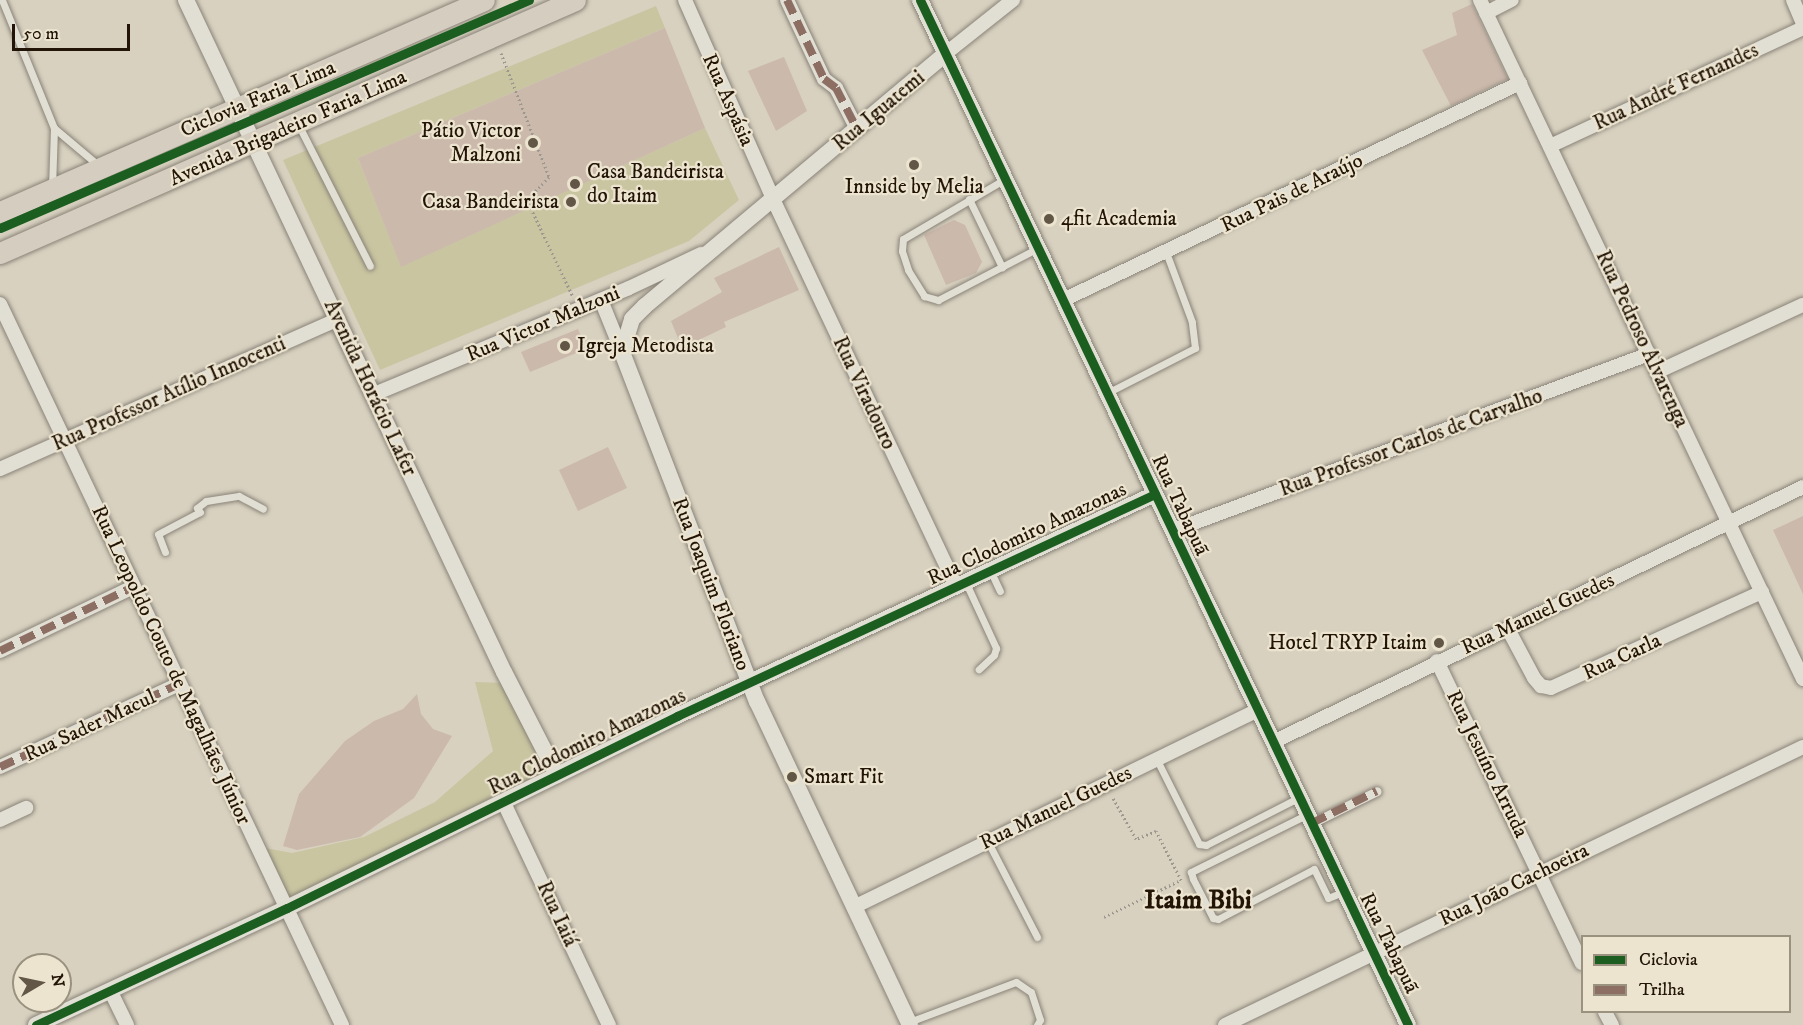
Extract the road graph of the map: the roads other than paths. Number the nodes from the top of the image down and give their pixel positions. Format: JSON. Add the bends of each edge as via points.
{"nodes":[{"id":1,"x":2,"y":0,"type":"edge"},
{"id":2,"x":186,"y":0,"type":"edge"},
{"id":3,"x":484,"y":0,"type":"edge"},
{"id":4,"x":575,"y":0,"type":"edge"},
{"id":5,"x":685,"y":0,"type":"edge"},
{"id":6,"x":786,"y":0,"type":"edge"},
{"id":7,"x":920,"y":0,"type":"edge"},
{"id":8,"x":1013,"y":0,"type":"edge"},
{"id":9,"x":1512,"y":0,"type":"edge"},
{"id":10,"x":1793,"y":0,"type":"edge"},
{"id":11,"x":1483,"y":6,"type":"edge"},
{"id":12,"x":1803,"y":23,"type":"edge"},
{"id":13,"x":1803,"y":28,"type":"edge"},
{"id":14,"x":945,"y":54,"type":"junction"},
{"id":15,"x":1520,"y":83,"type":"junction"},
{"id":16,"x":237,"y":108,"type":"junction"},
{"id":17,"x":298,"y":124,"type":"junction"},
{"id":18,"x":54,"y":128,"type":"junction"},
{"id":19,"x":857,"y":129,"type":"junction"},
{"id":20,"x":254,"y":143,"type":"junction"},
{"id":21,"x":1550,"y":146,"type":"junction"},
{"id":22,"x":102,"y":168,"type":"junction"},
{"id":23,"x":1005,"y":179,"type":"junction"},
{"id":24,"x":52,"y":190,"type":"junction"},
{"id":25,"x":773,"y":199,"type":"junction"},
{"id":26,"x":969,"y":199,"type":"junction"},
{"id":27,"x":0,"y":212,"type":"edge"},
{"id":28,"x":1038,"y":248,"type":"junction"},
{"id":29,"x":711,"y":249,"type":"junction"},
{"id":30,"x":1166,"y":252,"type":"junction"},
{"id":31,"x":0,"y":253,"type":"edge"},
{"id":32,"x":370,"y":266,"type":"dead end"},
{"id":33,"x":1002,"y":267,"type":"junction"},
{"id":34,"x":601,"y":300,"type":"junction"},
{"id":35,"x":1063,"y":300,"type":"junction"},
{"id":36,"x":0,"y":304,"type":"edge"},
{"id":37,"x":1803,"y":305,"type":"edge"},
{"id":38,"x":338,"y":319,"type":"junction"},
{"id":39,"x":622,"y":352,"type":"junction"},
{"id":40,"x":1649,"y":354,"type":"junction"},
{"id":41,"x":1657,"y":372,"type":"junction"},
{"id":42,"x":1107,"y":393,"type":"junction"},
{"id":43,"x":372,"y":395,"type":"junction"},
{"id":44,"x":64,"y":440,"type":"junction"},
{"id":45,"x":0,"y":469,"type":"edge"},
{"id":46,"x":1803,"y":487,"type":"edge"},
{"id":47,"x":1155,"y":494,"type":"junction"},
{"id":48,"x":262,"y":508,"type":"dead end"},
{"id":49,"x":1729,"y":523,"type":"junction"},
{"id":50,"x":1172,"y":531,"type":"junction"},
{"id":51,"x":165,"y":552,"type":"dead end"},
{"id":52,"x":991,"y":572,"type":"junction"},
{"id":53,"x":961,"y":585,"type":"junction"},
{"id":54,"x":134,"y":587,"type":"junction"},
{"id":55,"x":1000,"y":591,"type":"dead end"},
{"id":56,"x":1762,"y":592,"type":"junction"},
{"id":57,"x":1508,"y":628,"type":"junction"},
{"id":58,"x":0,"y":651,"type":"edge"},
{"id":59,"x":1437,"y":662,"type":"junction"},
{"id":60,"x":979,"y":669,"type":"dead end"},
{"id":61,"x":1803,"y":679,"type":"edge"},
{"id":62,"x":179,"y":684,"type":"junction"},
{"id":63,"x":749,"y":684,"type":"junction"},
{"id":64,"x":1258,"y":710,"type":"junction"},
{"id":65,"x":1273,"y":742,"type":"junction"},
{"id":66,"x":1803,"y":747,"type":"edge"},
{"id":67,"x":1157,"y":760,"type":"junction"},
{"id":68,"x":0,"y":767,"type":"edge"},
{"id":69,"x":557,"y":775,"type":"junction"},
{"id":70,"x":1377,"y":791,"type":"dead end"},
{"id":71,"x":1300,"y":798,"type":"junction"},
{"id":72,"x":504,"y":803,"type":"junction"},
{"id":73,"x":26,"y":808,"type":"dead end"},
{"id":74,"x":1310,"y":818,"type":"junction"},
{"id":75,"x":0,"y":820,"type":"edge"},
{"id":76,"x":988,"y":842,"type":"junction"},
{"id":77,"x":1539,"y":872,"type":"junction"},
{"id":78,"x":1344,"y":891,"type":"junction"},
{"id":79,"x":855,"y":907,"type":"junction"},
{"id":80,"x":286,"y":908,"type":"junction"},
{"id":81,"x":1037,"y":937,"type":"dead end"},
{"id":82,"x":1374,"y":953,"type":"junction"},
{"id":83,"x":1581,"y":961,"type":"edge"},
{"id":84,"x":110,"y":990,"type":"junction"},
{"id":85,"x":909,"y":1024,"type":"edge"},
{"id":86,"x":36,"y":1025,"type":"edge"},
{"id":87,"x":127,"y":1025,"type":"edge"},
{"id":88,"x":342,"y":1025,"type":"edge"},
{"id":89,"x":609,"y":1025,"type":"edge"},
{"id":90,"x":1037,"y":1025,"type":"edge"},
{"id":91,"x":1225,"y":1025,"type":"edge"},
{"id":92,"x":1408,"y":1025,"type":"edge"}],
"edges":[{"from":1,"to":18,"type":"lane"},
{"from":2,"to":16,"type":"street","name":"Avenida Horácio Lafer"},
{"from":3,"to":16,"type":"highway","name":"Avenida Brigadeiro Faria Lima"},
{"from":4,"to":17,"type":"highway","name":"Avenida Brigadeiro Faria Lima"},
{"from":5,"to":25,"type":"street","name":"Rua Aspásia"},
{"from":6,"to":19,"type":"street","via":[[824,79],[836,88]]},
{"from":7,"to":14,"type":"street","name":"Rua Tabapuã"},
{"from":8,"to":14,"type":"street","name":"Rua Iguatemi"},
{"from":9,"to":11,"type":"street"},
{"from":10,"to":12,"type":"street"},
{"from":11,"to":15,"type":"street","name":"Rua Pedroso Alvarenga"},
{"from":13,"to":21,"type":"street","name":"Rua André Fernandes"},
{"from":14,"to":19,"type":"street","name":"Rua Iguatemi"},
{"from":14,"to":23,"type":"street","name":"Rua Tabapuã"},
{"from":15,"to":21,"type":"street","name":"Rua Pedroso Alvarenga"},
{"from":15,"to":30,"type":"street","name":"Rua Pais de Araújo"},
{"from":16,"to":20,"type":"street","name":"Avenida Horácio Lafer"},
{"from":16,"to":22,"type":"highway","name":"Avenida Brigadeiro Faria Lima"},
{"from":17,"to":20,"type":"highway","name":"Avenida Brigadeiro Faria Lima"},
{"from":17,"to":32,"type":"lane"},
{"from":18,"to":22,"type":"lane"},
{"from":18,"to":24,"type":"lane"},
{"from":19,"to":25,"type":"street","name":"Rua Iguatemi"},
{"from":20,"to":31,"type":"highway","name":"Avenida Brigadeiro Faria Lima"},
{"from":20,"to":38,"type":"street","name":"Avenida Horácio Lafer"},
{"from":21,"to":40,"type":"street","name":"Rua Pedroso Alvarenga"},
{"from":22,"to":24,"type":"highway","name":"Avenida Brigadeiro Faria Lima"},
{"from":23,"to":26,"type":"lane"},
{"from":23,"to":28,"type":"street","name":"Rua Tabapuã"},
{"from":24,"to":27,"type":"highway","name":"Avenida Brigadeiro Faria Lima"},
{"from":25,"to":29,"type":"street","name":"Rua Victor Malzoni"},
{"from":25,"to":53,"type":"street","name":"Rua Viradouro"},
{"from":26,"to":33,"type":"lane"},
{"from":26,"to":33,"type":"lane","via":[[903,239],[908,270],[931,301]]},
{"from":28,"to":33,"type":"lane"},
{"from":28,"to":35,"type":"street","name":"Rua Tabapuã"},
{"from":29,"to":34,"type":"street","name":"Rua Victor Malzoni"},
{"from":29,"to":39,"type":"street","name":"Rua Victor Malzoni","via":[[632,319]]},
{"from":30,"to":35,"type":"street","name":"Rua Pais de Araújo"},
{"from":30,"to":42,"type":"lane","via":[[1192,322],[1195,348]]},
{"from":34,"to":39,"type":"street","name":"Rua Joaquim Floriano"},
{"from":34,"to":43,"type":"street","name":"Rua Victor Malzoni"},
{"from":35,"to":42,"type":"street","name":"Rua Tabapuã"},
{"from":36,"to":44,"type":"street","name":"Rua Leopoldo Couto de Magalhães Júnior"},
{"from":37,"to":41,"type":"street"},
{"from":38,"to":43,"type":"street","name":"Avenida Horácio Lafer"},
{"from":38,"to":44,"type":"street","name":"Rua Professor Atílio Innocenti"},
{"from":39,"to":63,"type":"street","name":"Rua Joaquim Floriano"},
{"from":40,"to":41,"type":"street","name":"Rua Pedroso Alvarenga"},
{"from":40,"to":50,"type":"street","name":"Rua Professor Carlos de Carvalho"},
{"from":41,"to":49,"type":"street","name":"Rua Pedroso Alvarenga"},
{"from":42,"to":47,"type":"street","name":"Rua Tabapuã"},
{"from":43,"to":69,"type":"street","name":"Avenida Horácio Lafer"},
{"from":44,"to":45,"type":"street","name":"Rua Professor Atílio Innocenti"},
{"from":44,"to":54,"type":"street","name":"Rua Leopoldo Couto de Magalhães Júnior"},
{"from":46,"to":49,"type":"street","name":"Rua Manuel Guedes"},
{"from":47,"to":50,"type":"street","name":"Rua Tabapuã"},
{"from":47,"to":52,"type":"street","name":"Rua Clodomiro Amazonas"},
{"from":48,"to":51,"type":"lane","via":[[239,496],[206,501],[197,508],[200,512],[158,534]]},
{"from":49,"to":56,"type":"street","name":"Rua Pedroso Alvarenga"},
{"from":49,"to":57,"type":"street","name":"Rua Manuel Guedes"},
{"from":50,"to":64,"type":"street","name":"Rua Tabapuã"},
{"from":52,"to":53,"type":"street","name":"Rua Clodomiro Amazonas"},
{"from":52,"to":55,"type":"lane"},
{"from":53,"to":60,"type":"lane","via":[[996,648]]},
{"from":53,"to":63,"type":"street","name":"Rua Clodomiro Amazonas"},
{"from":54,"to":58,"type":"street"},
{"from":54,"to":62,"type":"street","name":"Rua Leopoldo Couto de Magalhães Júnior"},
{"from":56,"to":57,"type":"street","name":"Rua Carla","via":[[1551,688],[1541,686],[1534,678]]},
{"from":56,"to":61,"type":"street","name":"Rua Pedroso Alvarenga"},
{"from":57,"to":59,"type":"street","name":"Rua Manuel Guedes"},
{"from":59,"to":65,"type":"street","name":"Rua Manuel Guedes"},
{"from":59,"to":77,"type":"street","name":"Rua Jesuíno Arruda"},
{"from":62,"to":68,"type":"street","name":"Rua Sader Macul"},
{"from":62,"to":80,"type":"street","name":"Rua Leopoldo Couto de Magalhães Júnior"},
{"from":63,"to":69,"type":"street","name":"Rua Clodomiro Amazonas"},
{"from":63,"to":79,"type":"street","name":"Rua Joaquim Floriano"},
{"from":64,"to":65,"type":"street","name":"Rua Tabapuã"},
{"from":64,"to":67,"type":"street","name":"Rua Manuel Guedes"},
{"from":65,"to":71,"type":"street","name":"Rua Tabapuã"},
{"from":66,"to":77,"type":"street","name":"Rua João Cachoeira"},
{"from":67,"to":71,"type":"lane","via":[[1199,844],[1206,845]]},
{"from":67,"to":76,"type":"street","name":"Rua Manuel Guedes"},
{"from":69,"to":72,"type":"street","name":"Rua Clodomiro Amazonas"},
{"from":70,"to":74,"type":"street"},
{"from":71,"to":74,"type":"street","name":"Rua Tabapuã"},
{"from":72,"to":80,"type":"street","name":"Rua Clodomiro Amazonas"},
{"from":72,"to":89,"type":"street","name":"Rua Iaiá"},
{"from":73,"to":75,"type":"street"},
{"from":74,"to":78,"type":"street","name":"Rua Tabapuã"},
{"from":74,"to":78,"type":"lane","via":[[1191,872],[1193,879],[1218,919],[1314,869],[1328,898]]},
{"from":76,"to":79,"type":"street","name":"Rua Manuel Guedes"},
{"from":76,"to":81,"type":"lane"},
{"from":77,"to":82,"type":"street","name":"Rua João Cachoeira"},
{"from":77,"to":83,"type":"street","name":"Rua Jesuíno Arruda"},
{"from":78,"to":82,"type":"street","name":"Rua Tabapuã"},
{"from":79,"to":85,"type":"street","name":"Rua Joaquim Floriano"},
{"from":80,"to":84,"type":"street","name":"Rua Clodomiro Amazonas"},
{"from":80,"to":88,"type":"street","name":"Rua Leopoldo Couto de Magalhães Júnior"},
{"from":82,"to":91,"type":"street","name":"Rua João Cachoeira"},
{"from":82,"to":92,"type":"street","name":"Rua Tabapuã"},
{"from":84,"to":86,"type":"street","name":"Rua Clodomiro Amazonas"},
{"from":84,"to":87,"type":"street"},
{"from":85,"to":90,"type":"lane","via":[[1016,982],[1031,992],[1040,1020]]}]}
